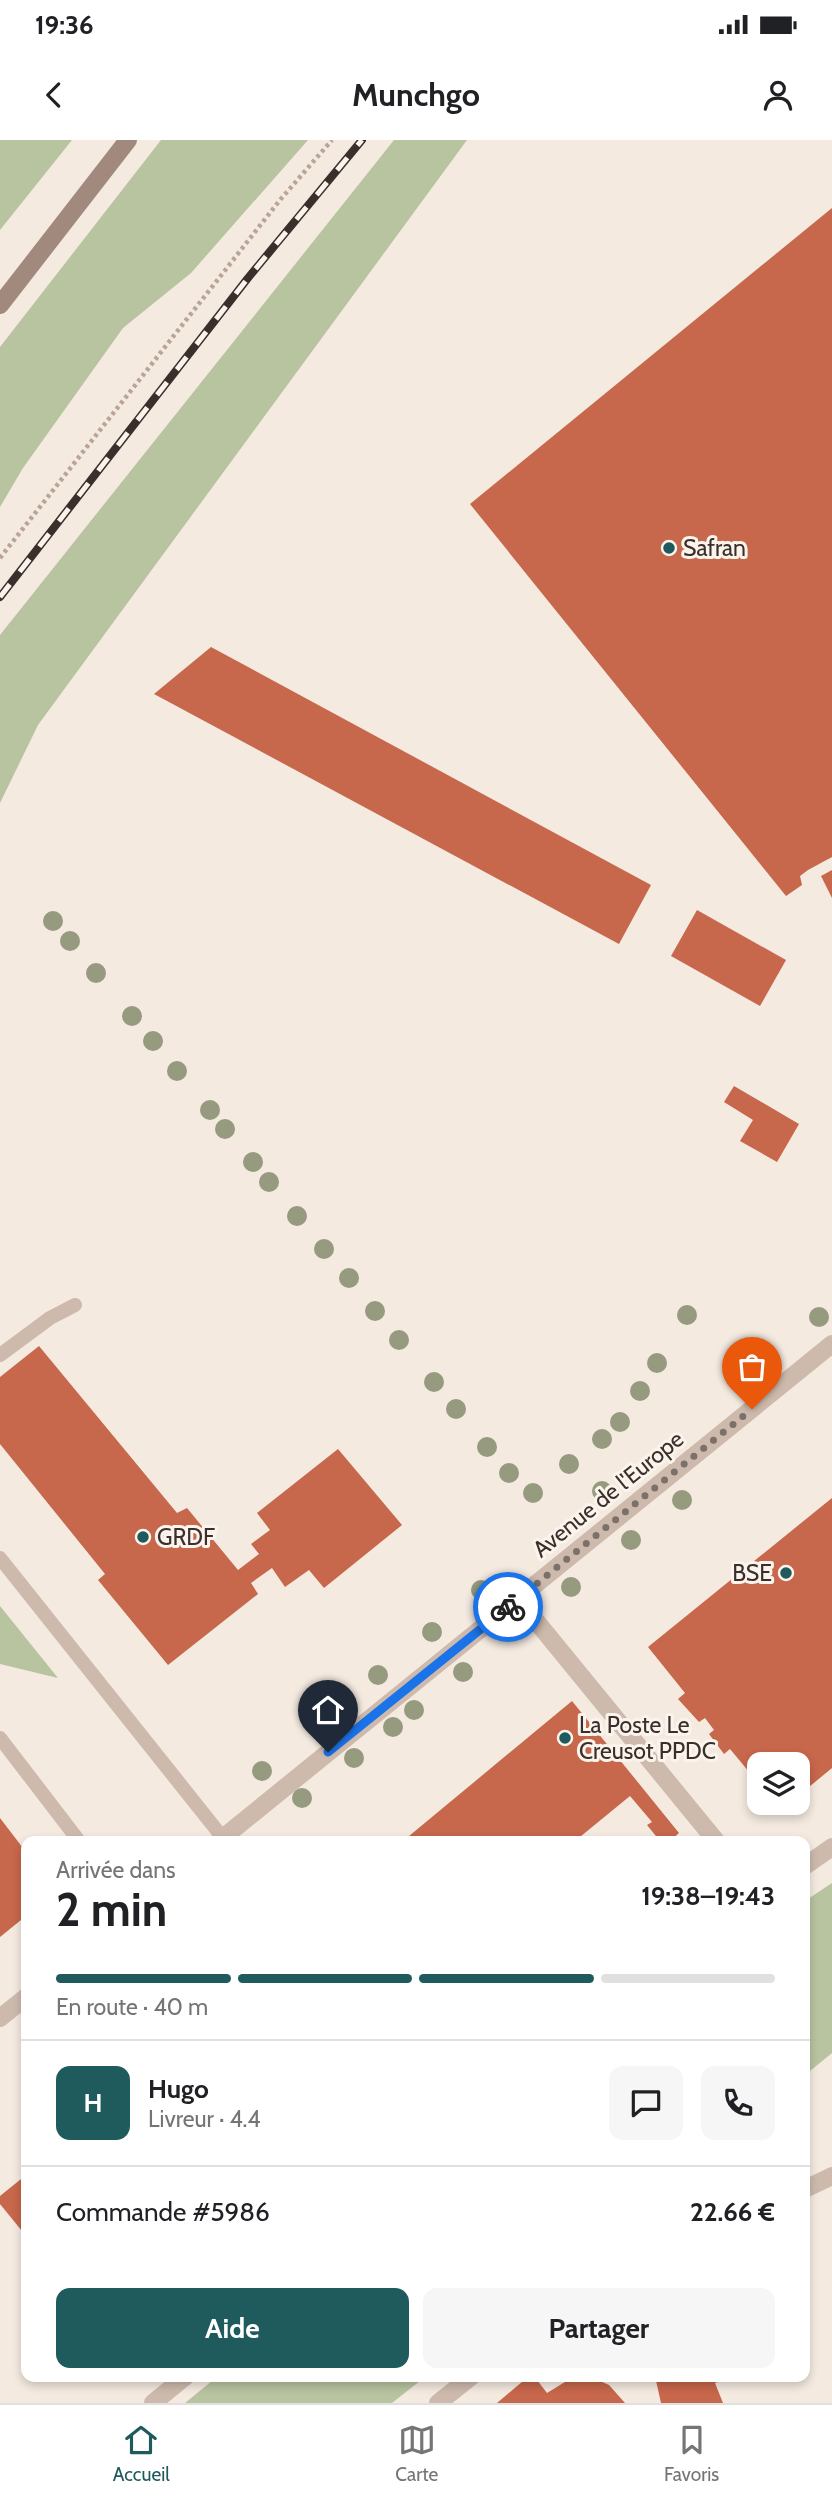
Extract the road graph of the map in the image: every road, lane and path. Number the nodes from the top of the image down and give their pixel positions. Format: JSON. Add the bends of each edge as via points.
{"nodes":[{"id":1,"x":128,"y":140,"type":"edge"},
{"id":2,"x":332,"y":140,"type":"edge"},
{"id":3,"x":0,"y":305,"type":"edge"},
{"id":4,"x":0,"y":558,"type":"edge"},
{"id":5,"x":75,"y":1305,"type":"dead end"},
{"id":6,"x":832,"y":1344,"type":"edge"},
{"id":7,"x":0,"y":1355,"type":"edge"},
{"id":8,"x":0,"y":1558,"type":"edge"},
{"id":9,"x":518,"y":1599,"type":"junction"},
{"id":10,"x":0,"y":1738,"type":"edge"},
{"id":11,"x":75,"y":1836,"type":"edge"},
{"id":12,"x":219,"y":1836,"type":"edge"},
{"id":13,"x":225,"y":1836,"type":"edge"},
{"id":14,"x":712,"y":1836,"type":"edge"},
{"id":15,"x":832,"y":1847,"type":"edge"},
{"id":16,"x":810,"y":1862,"type":"edge"},
{"id":17,"x":21,"y":2001,"type":"edge"},
{"id":18,"x":0,"y":2018,"type":"edge"},
{"id":19,"x":832,"y":2176,"type":"edge"},
{"id":20,"x":810,"y":2187,"type":"edge"},
{"id":21,"x":179,"y":2382,"type":"edge"},
{"id":22,"x":464,"y":2382,"type":"edge"},
{"id":23,"x":153,"y":2403,"type":"edge"},
{"id":24,"x":438,"y":2403,"type":"edge"}],
"edges":[{"from":1,"to":3,"type":"street"},
{"from":2,"to":4,"type":"path"},
{"from":5,"to":7,"type":"lane"},
{"from":6,"to":9,"type":"street","name":"Avenue de l'Europe"},
{"from":8,"to":12,"type":"lane"},
{"from":9,"to":13,"type":"street","name":"Avenue de l'Europe"},
{"from":9,"to":14,"type":"street"},
{"from":10,"to":11,"type":"lane"},
{"from":15,"to":16,"type":"street"},
{"from":17,"to":18,"type":"street"},
{"from":19,"to":20,"type":"street"},
{"from":21,"to":23,"type":"street"},
{"from":22,"to":24,"type":"street"}]}
